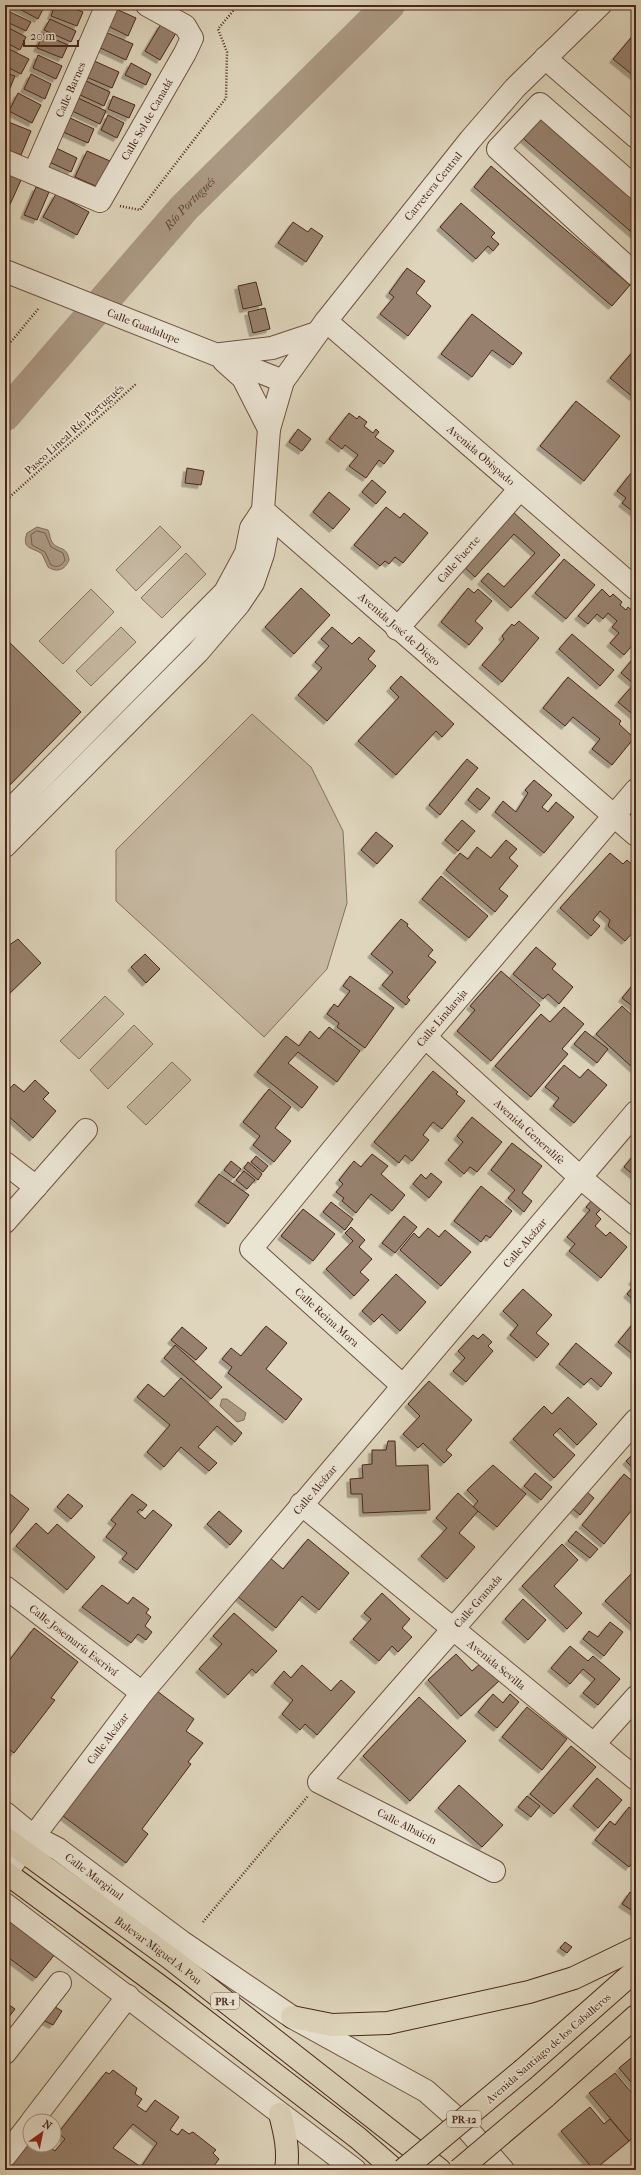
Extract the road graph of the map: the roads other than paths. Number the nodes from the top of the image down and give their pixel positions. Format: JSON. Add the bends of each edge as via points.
{"nodes":[{"id":1,"x":107,"y":5,"type":"edge"},
{"id":2,"x":147,"y":5,"type":"edge"},
{"id":3,"x":600,"y":5,"type":"edge"},
{"id":4,"x":545,"y":58,"type":"junction"},
{"id":5,"x":633,"y":129,"type":"edge"},
{"id":6,"x":5,"y":161,"type":"edge"},
{"id":7,"x":34,"y":173,"type":"junction"},
{"id":8,"x":636,"y":188,"type":"edge"},
{"id":9,"x":5,"y":271,"type":"edge"},
{"id":10,"x":636,"y":275,"type":"edge"},
{"id":11,"x":322,"y":327,"type":"junction"},
{"id":12,"x":216,"y":354,"type":"junction"},
{"id":13,"x":283,"y":381,"type":"junction"},
{"id":14,"x":269,"y":428,"type":"junction"},
{"id":15,"x":519,"y":490,"type":"junction"},
{"id":16,"x":263,"y":510,"type":"junction"},
{"id":17,"x":636,"y":589,"type":"edge"},
{"id":18,"x":397,"y":629,"type":"junction"},
{"id":19,"x":636,"y":790,"type":"edge"},
{"id":20,"x":5,"y":815,"type":"edge"},
{"id":21,"x":614,"y":815,"type":"junction"},
{"id":22,"x":636,"y":835,"type":"edge"},
{"id":23,"x":5,"y":846,"type":"edge"},
{"id":24,"x":426,"y":1037,"type":"junction"},
{"id":25,"x":636,"y":1112,"type":"edge"},
{"id":26,"x":86,"y":1130,"type":"dead end"},
{"id":27,"x":5,"y":1163,"type":"edge"},
{"id":28,"x":581,"y":1178,"type":"junction"},
{"id":29,"x":36,"y":1187,"type":"junction"},
{"id":30,"x":5,"y":1222,"type":"edge"},
{"id":31,"x":636,"y":1224,"type":"edge"},
{"id":32,"x":251,"y":1249,"type":"joint"},
{"id":33,"x":402,"y":1385,"type":"junction"},
{"id":34,"x":636,"y":1420,"type":"edge"},
{"id":35,"x":301,"y":1504,"type":"junction"},
{"id":36,"x":5,"y":1587,"type":"edge"},
{"id":37,"x":454,"y":1628,"type":"junction"},
{"id":38,"x":142,"y":1693,"type":"junction"},
{"id":39,"x":636,"y":1697,"type":"edge"},
{"id":40,"x":594,"y":1744,"type":"junction"},
{"id":41,"x":636,"y":1779,"type":"edge"},
{"id":42,"x":319,"y":1782,"type":"joint"},
{"id":43,"x":5,"y":1813,"type":"edge"},
{"id":44,"x":5,"y":1838,"type":"edge"},
{"id":45,"x":28,"y":1844,"type":"junction"},
{"id":46,"x":494,"y":1871,"type":"dead end"},
{"id":47,"x":5,"y":1873,"type":"edge"},
{"id":48,"x":5,"y":1904,"type":"edge"},
{"id":49,"x":636,"y":1948,"type":"edge"},
{"id":50,"x":636,"y":1970,"type":"edge"},
{"id":51,"x":60,"y":1983,"type":"dead end"},
{"id":52,"x":128,"y":1996,"type":"junction"},
{"id":53,"x":636,"y":2016,"type":"edge"},
{"id":54,"x":292,"y":2017,"type":"junction"},
{"id":55,"x":5,"y":2053,"type":"edge"},
{"id":56,"x":38,"y":2113,"type":"edge"},
{"id":57,"x":280,"y":2114,"type":"junction"},
{"id":58,"x":22,"y":2134,"type":"edge"},
{"id":59,"x":5,"y":2156,"type":"edge"},
{"id":60,"x":286,"y":2170,"type":"edge"},
{"id":61,"x":355,"y":2170,"type":"edge"},
{"id":62,"x":395,"y":2170,"type":"edge"},
{"id":63,"x":403,"y":2170,"type":"edge"},
{"id":64,"x":440,"y":2170,"type":"edge"},
{"id":65,"x":459,"y":2170,"type":"edge"},
{"id":66,"x":503,"y":2170,"type":"edge"}],
"edges":[{"from":1,"to":7,"type":"street","name":"Calle Barnes"},
{"from":2,"to":7,"type":"street","name":"Calle Sol de Canadá","via":[[185,26],[192,38],[100,201]]},
{"from":3,"to":4,"type":"street","name":"Carretera Central"},
{"from":4,"to":5,"type":"street"},
{"from":4,"to":11,"type":"street","name":"Carretera Central","via":[[470,140]]},
{"from":6,"to":7,"type":"street"},
{"from":8,"to":10,"type":"street","via":[[540,104],[498,150]]},
{"from":9,"to":12,"type":"street","name":"Calle Guadalupe"},
{"from":11,"to":12,"type":"street","via":[[272,348]]},
{"from":11,"to":13,"type":"street","name":"Carretera Central"},
{"from":11,"to":15,"type":"street","name":"Avenida Obispado"},
{"from":12,"to":13,"type":"street","name":"Calle Guadalupe"},
{"from":12,"to":14,"type":"street","via":[[243,378]]},
{"from":13,"to":14,"type":"street"},
{"from":14,"to":16,"type":"street"},
{"from":15,"to":17,"type":"street","name":"Avenida Obispado"},
{"from":15,"to":18,"type":"street","name":"Calle Fuerte"},
{"from":16,"to":18,"type":"street","name":"Avenida José de Diego"},
{"from":16,"to":20,"type":"street","via":[[250,528],[246,553],[225,592]]},
{"from":16,"to":23,"type":"street","via":[[267,533],[263,554],[253,583],[239,604],[198,652]]},
{"from":18,"to":21,"type":"street","name":"Avenida José de Diego"},
{"from":19,"to":21,"type":"street","name":"Calle Lindaraja"},
{"from":21,"to":22,"type":"street","name":"Avenida José de Diego"},
{"from":21,"to":24,"type":"street","name":"Calle Lindaraja"},
{"from":24,"to":28,"type":"street","name":"Avenida Generalife"},
{"from":24,"to":32,"type":"street","name":"Calle Lindaraja"},
{"from":25,"to":28,"type":"street","name":"Calle Alcázar"},
{"from":26,"to":29,"type":"street"},
{"from":27,"to":29,"type":"street"},
{"from":28,"to":31,"type":"street","name":"Avenida Generalife"},
{"from":28,"to":33,"type":"street","name":"Calle Alcázar"},
{"from":29,"to":30,"type":"street"},
{"from":32,"to":33,"type":"street","name":"Calle Reina Mora"},
{"from":33,"to":35,"type":"street","name":"Calle Alcázar"},
{"from":34,"to":37,"type":"street","name":"Calle Granada"},
{"from":35,"to":37,"type":"street","name":"Avenida Sevilla"},
{"from":35,"to":38,"type":"street","name":"Calle Alcázar"},
{"from":36,"to":38,"type":"street","name":"Calle Josemaría Escrivá"},
{"from":37,"to":40,"type":"street","name":"Avenida Sevilla"},
{"from":37,"to":42,"type":"street","name":"Calle Granada"},
{"from":38,"to":45,"type":"street","name":"Calle Alcázar"},
{"from":39,"to":40,"type":"street"},
{"from":40,"to":41,"type":"street","name":"Avenida Sevilla"},
{"from":42,"to":46,"type":"street","name":"Calle Albaicín"},
{"from":43,"to":45,"type":"street","name":"Calle Marginal"},
{"from":44,"to":45,"type":"main road","name":"Bulevar Miguel A. Pou","number":"PR-1"},
{"from":45,"to":47,"type":"street","name":"Calle Alcázar"},
{"from":45,"to":54,"type":"street","name":"Calle Marginal","via":[[58,1849],[182,1942]]},
{"from":45,"to":64,"type":"main road","name":"Bulevar Miguel A. Pou","number":"PR-1"},
{"from":47,"to":62,"type":"main road","number":"PR-1","via":[[186,2006],[358,2138]]},
{"from":48,"to":52,"type":"street"},
{"from":49,"to":54,"type":"main road","via":[[574,1978],[529,1992],[388,2023],[332,2024]]},
{"from":50,"to":63,"type":"main road","name":"Avenida Santiago de los Caballeros","number":"PR-12","bridge":true,"via":[[524,2069]]},
{"from":51,"to":55,"type":"street"},
{"from":52,"to":56,"type":"street"},
{"from":52,"to":57,"type":"street"},
{"from":53,"to":65,"type":"main road","bridge":true},
{"from":54,"to":66,"type":"street","name":"Calle Marginal","via":[[426,2091],[462,2123]]},
{"from":57,"to":60,"type":"main road","via":[[287,2149]]},
{"from":57,"to":61,"type":"street"},
{"from":58,"to":59,"type":"street"}]}
